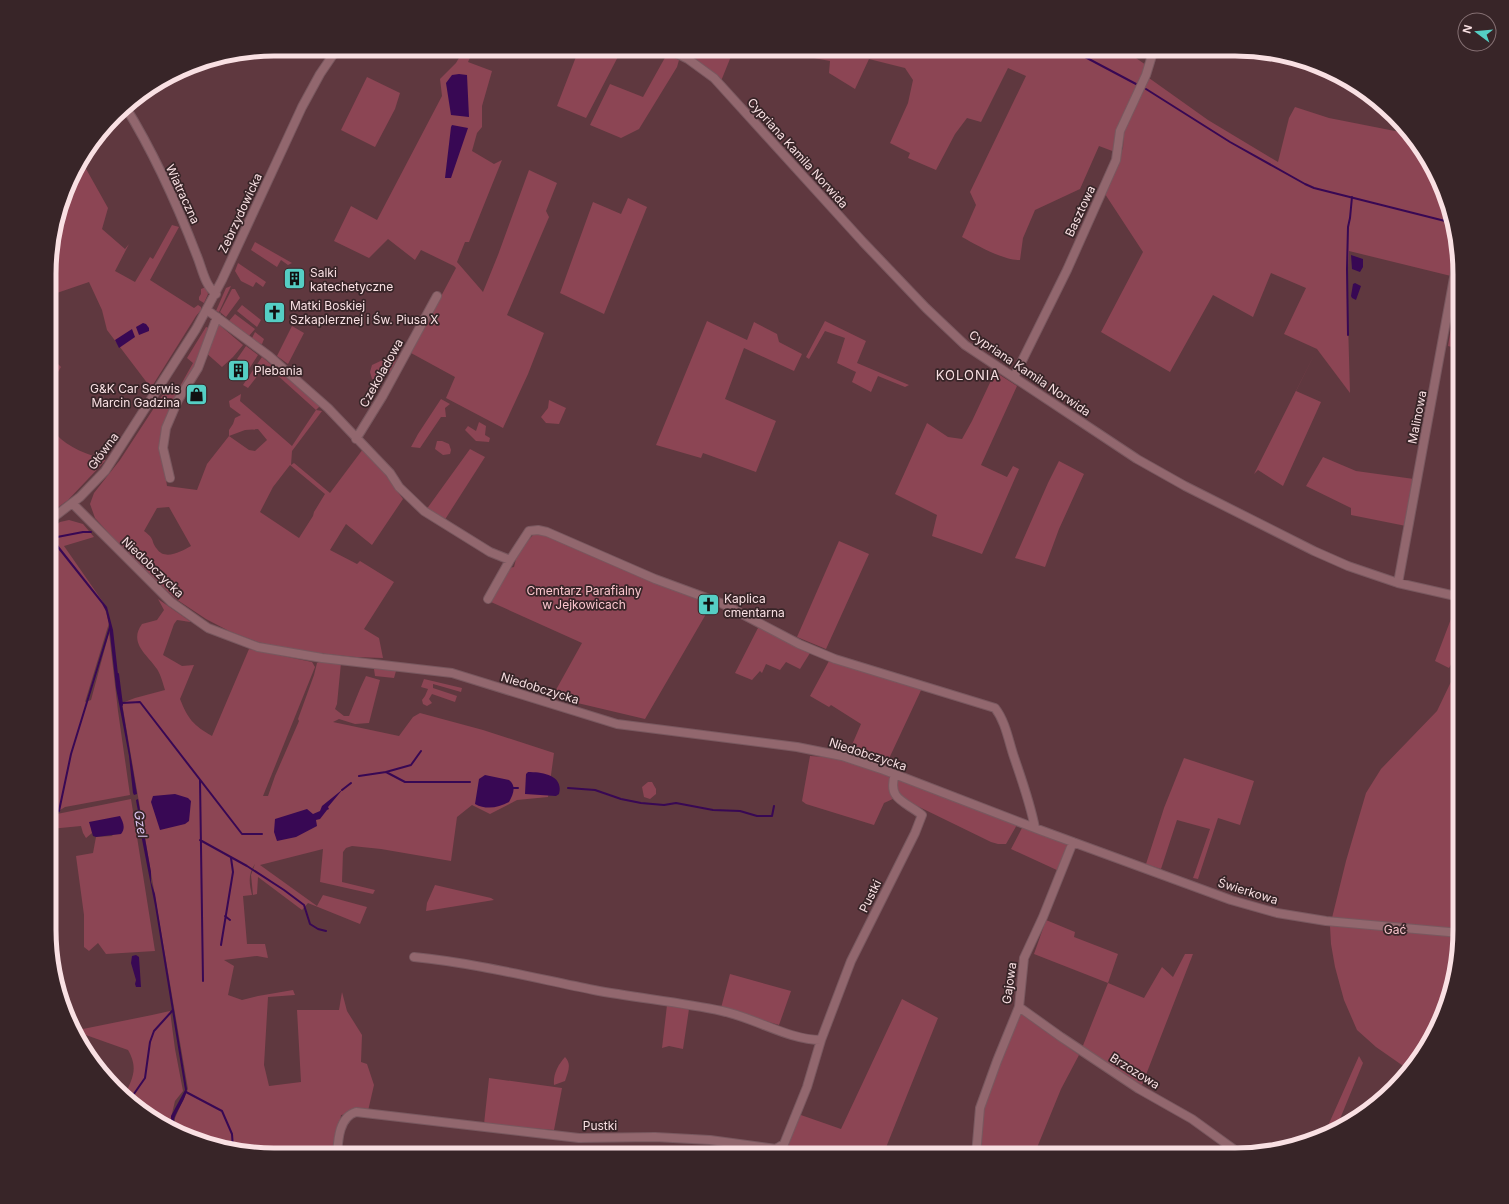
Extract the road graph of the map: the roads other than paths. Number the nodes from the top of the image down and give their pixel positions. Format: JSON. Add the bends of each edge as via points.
{"nodes":[{"id":1,"x":332,"y":56,"type":"edge"},
{"id":2,"x":682,"y":56,"type":"edge"},
{"id":3,"x":1152,"y":56,"type":"edge"},
{"id":4,"x":128,"y":112,"type":"edge"},
{"id":5,"x":1453,"y":283,"type":"edge"},
{"id":6,"x":216,"y":294,"type":"junction"},
{"id":7,"x":437,"y":296,"type":"dead end"},
{"id":8,"x":207,"y":310,"type":"junction"},
{"id":9,"x":217,"y":317,"type":"junction"},
{"id":10,"x":1014,"y":377,"type":"junction"},
{"id":11,"x":161,"y":385,"type":"joint"},
{"id":12,"x":356,"y":439,"type":"junction"},
{"id":13,"x":170,"y":478,"type":"dead end"},
{"id":14,"x":72,"y":503,"type":"junction"},
{"id":15,"x":56,"y":515,"type":"edge"},
{"id":16,"x":510,"y":560,"type":"junction"},
{"id":17,"x":1398,"y":583,"type":"junction"},
{"id":18,"x":1453,"y":595,"type":"edge"},
{"id":19,"x":488,"y":599,"type":"dead end"},
{"id":20,"x":895,"y":774,"type":"junction"},
{"id":21,"x":1037,"y":829,"type":"junction"},
{"id":22,"x":1073,"y":842,"type":"junction"},
{"id":23,"x":1453,"y":932,"type":"edge"},
{"id":24,"x":414,"y":957,"type":"dead end"},
{"id":25,"x":1019,"y":1007,"type":"junction"},
{"id":26,"x":821,"y":1040,"type":"junction"},
{"id":27,"x":338,"y":1148,"type":"edge"},
{"id":28,"x":768,"y":1148,"type":"edge"},
{"id":29,"x":778,"y":1148,"type":"edge"},
{"id":30,"x":977,"y":1148,"type":"edge"},
{"id":31,"x":1232,"y":1148,"type":"edge"}],
"edges":[{"from":1,"to":6,"type":"street","name":"Zebrzydowicka","via":[[302,107]]},
{"from":2,"to":10,"type":"street","name":"Cypriana Kamila Norwida","via":[[714,78],[926,308],[966,345]]},
{"from":3,"to":10,"type":"street","name":"Basztowa","via":[[1146,75],[1120,131],[1116,160],[1105,187]]},
{"from":4,"to":6,"type":"street","name":"Wiatraczna","via":[[183,220],[208,285]]},
{"from":5,"to":17,"type":"street","name":"Malinowa"},
{"from":6,"to":8,"type":"street","name":"Zebrzydowicka"},
{"from":7,"to":12,"type":"street","name":"Czekoladowa"},
{"from":8,"to":9,"type":"street"},
{"from":8,"to":11,"type":"street","name":"Zebrzydowicka"},
{"from":9,"to":12,"type":"street","via":[[269,356],[328,408]]},
{"from":9,"to":13,"type":"street","via":[[198,368],[178,400],[166,428],[163,448]]},
{"from":10,"to":17,"type":"street","name":"Cypriana Kamila Norwida","via":[[1138,459],[1185,486],[1314,551]]},
{"from":11,"to":14,"type":"street","name":"Główna","via":[[105,471]]},
{"from":12,"to":16,"type":"street","via":[[424,512],[490,552]]},
{"from":14,"to":15,"type":"street","name":"Główna"},
{"from":14,"to":20,"type":"street","name":"Niedobczycka","via":[[171,602],[208,628],[258,647],[322,658],[452,673],[617,724],[797,747],[842,756]]},
{"from":16,"to":19,"type":"street"},
{"from":16,"to":21,"type":"street","via":[[529,531],[547,532],[655,579],[722,604],[799,644],[835,659],[995,708],[1006,730]]},
{"from":17,"to":18,"type":"street","name":"Cypriana Kamila Norwida"},
{"from":20,"to":21,"type":"street","name":"Niedobczycka"},
{"from":20,"to":26,"type":"street","name":"Pustki","via":[[892,788],[895,794],[922,815],[851,961]]},
{"from":21,"to":22,"type":"street","name":"Świerkowa"},
{"from":22,"to":23,"type":"street","name":"Świerkowa","via":[[1231,900],[1277,913],[1326,921]]},
{"from":22,"to":25,"type":"street","name":"Gajowa","via":[[1024,958]]},
{"from":24,"to":26,"type":"street","via":[[444,960],[723,1012],[807,1040]]},
{"from":25,"to":30,"type":"street","name":"Gajowa","via":[[980,1108]]},
{"from":25,"to":31,"type":"street","name":"Brzozowa","via":[[1139,1089],[1192,1120]]},
{"from":26,"to":29,"type":"street","name":"Pustki","via":[[784,1144]]},
{"from":27,"to":28,"type":"street","name":"Pustki","via":[[342,1125],[350,1114],[356,1112],[579,1138],[655,1137]]}]}
